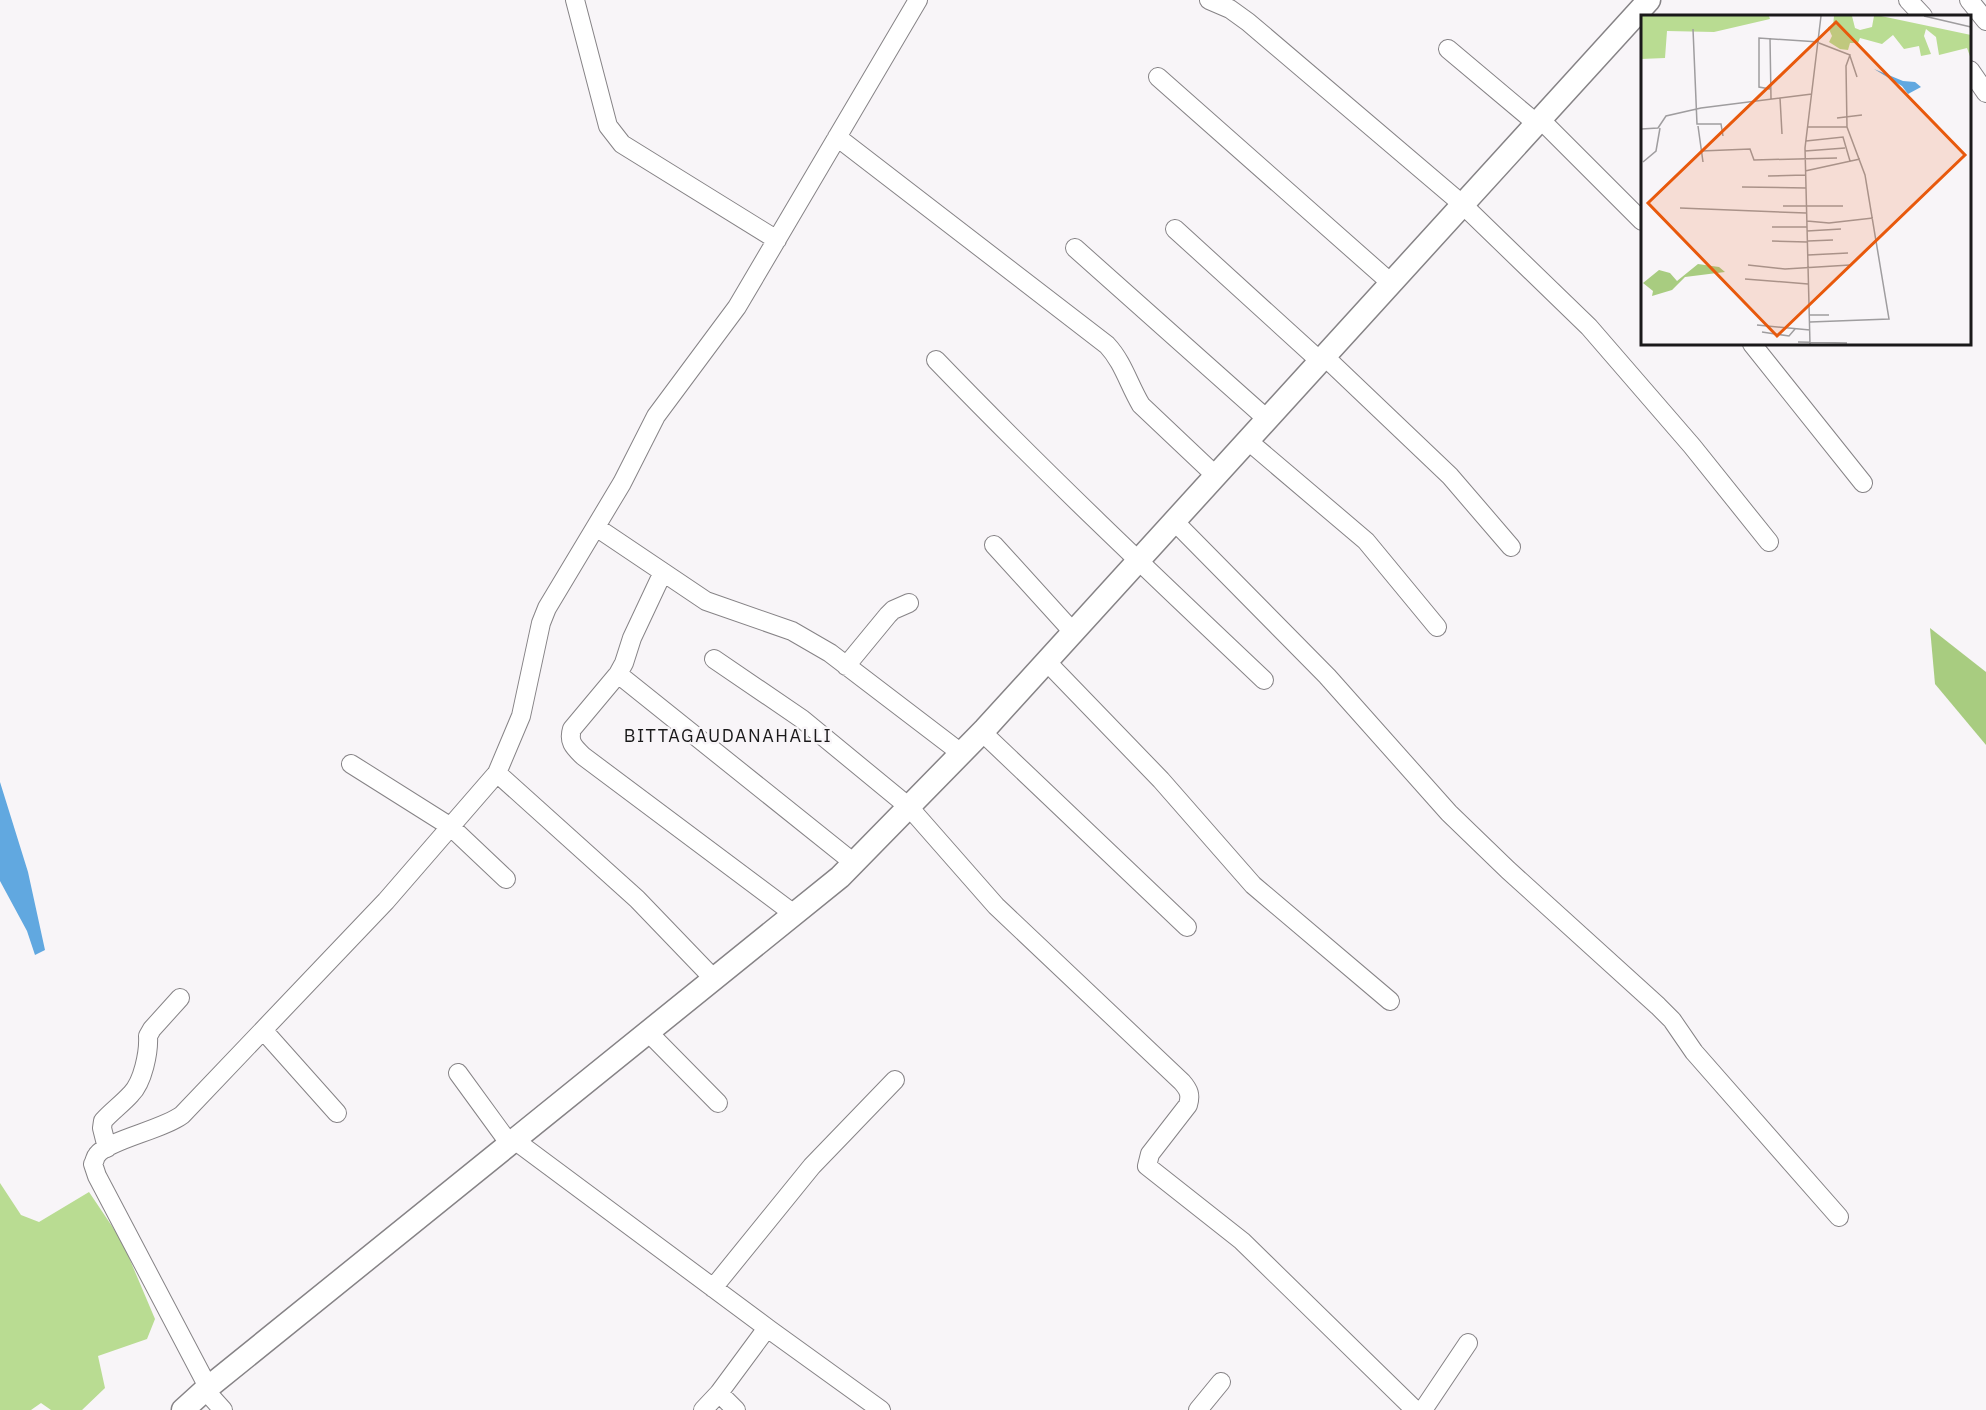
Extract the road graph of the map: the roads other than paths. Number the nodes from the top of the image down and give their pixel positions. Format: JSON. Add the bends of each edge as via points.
{"nodes":[{"id":1,"x":575,"y":0,"type":"edge"},
{"id":2,"x":918,"y":0,"type":"edge"},
{"id":3,"x":1209,"y":0,"type":"edge"},
{"id":4,"x":1649,"y":0,"type":"edge"},
{"id":5,"x":1908,"y":0,"type":"edge"},
{"id":6,"x":1969,"y":0,"type":"edge"},
{"id":7,"x":1922,"y":15,"type":"edge"},
{"id":8,"x":1986,"y":21,"type":"edge"},
{"id":9,"x":1448,"y":49,"type":"dead end"},
{"id":10,"x":1971,"y":71,"type":"edge"},
{"id":11,"x":1158,"y":77,"type":"dead end"},
{"id":12,"x":1986,"y":93,"type":"edge"},
{"id":13,"x":1538,"y":121,"type":"junction"},
{"id":14,"x":837,"y":137,"type":"junction"},
{"id":15,"x":1462,"y":204,"type":"junction"},
{"id":16,"x":1641,"y":220,"type":"edge"},
{"id":17,"x":1175,"y":229,"type":"dead end"},
{"id":18,"x":777,"y":240,"type":"junction"},
{"id":19,"x":1075,"y":248,"type":"dead end"},
{"id":20,"x":1391,"y":283,"type":"junction"},
{"id":21,"x":1753,"y":345,"type":"edge"},
{"id":22,"x":1322,"y":359,"type":"junction"},
{"id":23,"x":936,"y":360,"type":"dead end"},
{"id":24,"x":1267,"y":419,"type":"junction"},
{"id":25,"x":1247,"y":440,"type":"junction"},
{"id":26,"x":1215,"y":475,"type":"junction"},
{"id":27,"x":1863,"y":483,"type":"dead end"},
{"id":28,"x":1174,"y":521,"type":"junction"},
{"id":29,"x":596,"y":527,"type":"junction"},
{"id":30,"x":1769,"y":542,"type":"dead end"},
{"id":31,"x":994,"y":545,"type":"dead end"},
{"id":32,"x":1511,"y":548,"type":"dead end"},
{"id":33,"x":1138,"y":561,"type":"junction"},
{"id":34,"x":663,"y":573,"type":"junction"},
{"id":35,"x":909,"y":603,"type":"dead end"},
{"id":36,"x":1437,"y":627,"type":"dead end"},
{"id":37,"x":1072,"y":632,"type":"junction"},
{"id":38,"x":714,"y":659,"type":"dead end"},
{"id":39,"x":1047,"y":661,"type":"junction"},
{"id":40,"x":846,"y":666,"type":"junction"},
{"id":41,"x":618,"y":674,"type":"junction"},
{"id":42,"x":1264,"y":680,"type":"dead end"},
{"id":43,"x":982,"y":732,"type":"junction"},
{"id":44,"x":961,"y":753,"type":"junction"},
{"id":45,"x":351,"y":764,"type":"dead end"},
{"id":46,"x":497,"y":773,"type":"junction"},
{"id":47,"x":909,"y":807,"type":"junction"},
{"id":48,"x":451,"y":827,"type":"junction"},
{"id":49,"x":854,"y":862,"type":"junction"},
{"id":50,"x":506,"y":879,"type":"dead end"},
{"id":51,"x":794,"y":914,"type":"junction"},
{"id":52,"x":1187,"y":927,"type":"dead end"},
{"id":53,"x":713,"y":978,"type":"junction"},
{"id":54,"x":180,"y":998,"type":"dead end"},
{"id":55,"x":1390,"y":1001,"type":"dead end"},
{"id":56,"x":263,"y":1030,"type":"junction"},
{"id":57,"x":647,"y":1031,"type":"junction"},
{"id":58,"x":458,"y":1073,"type":"dead end"},
{"id":59,"x":895,"y":1080,"type":"dead end"},
{"id":60,"x":718,"y":1103,"type":"dead end"},
{"id":61,"x":337,"y":1113,"type":"dead end"},
{"id":62,"x":511,"y":1141,"type":"junction"},
{"id":63,"x":106,"y":1148,"type":"junction"},
{"id":64,"x":1839,"y":1217,"type":"dead end"},
{"id":65,"x":713,"y":1288,"type":"junction"},
{"id":66,"x":766,"y":1328,"type":"junction"},
{"id":67,"x":1468,"y":1343,"type":"dead end"},
{"id":68,"x":1221,"y":1382,"type":"dead end"},
{"id":69,"x":206,"y":1388,"type":"junction"},
{"id":70,"x":719,"y":1393,"type":"junction"},
{"id":71,"x":183,"y":1410,"type":"edge"},
{"id":72,"x":223,"y":1410,"type":"edge"},
{"id":73,"x":703,"y":1410,"type":"edge"},
{"id":74,"x":736,"y":1410,"type":"edge"},
{"id":75,"x":881,"y":1410,"type":"edge"},
{"id":76,"x":1198,"y":1410,"type":"edge"},
{"id":77,"x":1415,"y":1410,"type":"edge"},
{"id":78,"x":1423,"y":1410,"type":"edge"}],
"edges":[{"from":1,"to":18,"type":"street","via":[[608,126],[614,136]]},
{"from":2,"to":14,"type":"street"},
{"from":3,"to":15,"type":"street","via":[[1248,22]]},
{"from":4,"to":13,"type":"main road"},
{"from":5,"to":7,"type":"street"},
{"from":6,"to":8,"type":"street"},
{"from":9,"to":13,"type":"street"},
{"from":10,"to":12,"type":"street"},
{"from":11,"to":20,"type":"street"},
{"from":13,"to":15,"type":"main road"},
{"from":13,"to":16,"type":"street"},
{"from":14,"to":18,"type":"street"},
{"from":14,"to":26,"type":"street","via":[[1107,345],[1141,405]]},
{"from":15,"to":20,"type":"main road"},
{"from":15,"to":30,"type":"street","via":[[1589,327]]},
{"from":17,"to":22,"type":"street"},
{"from":18,"to":29,"type":"street","via":[[737,307],[656,416]]},
{"from":19,"to":24,"type":"street"},
{"from":20,"to":22,"type":"main road"},
{"from":21,"to":27,"type":"street"},
{"from":22,"to":24,"type":"main road"},
{"from":22,"to":32,"type":"street","via":[[1450,476]]},
{"from":23,"to":33,"type":"street"},
{"from":24,"to":25,"type":"main road"},
{"from":25,"to":26,"type":"main road"},
{"from":25,"to":36,"type":"street","via":[[1366,540]]},
{"from":26,"to":28,"type":"main road"},
{"from":28,"to":33,"type":"main road"},
{"from":28,"to":64,"type":"street","via":[[1327,676],[1449,813],[1665,1013],[1694,1052]]},
{"from":29,"to":34,"type":"street"},
{"from":29,"to":46,"type":"street","via":[[543,616],[521,717]]},
{"from":31,"to":37,"type":"street"},
{"from":33,"to":37,"type":"main road"},
{"from":33,"to":42,"type":"street"},
{"from":34,"to":40,"type":"street","via":[[716,606],[792,631]]},
{"from":34,"to":41,"type":"street"},
{"from":35,"to":40,"type":"street","via":[[893,610]]},
{"from":37,"to":39,"type":"main road"},
{"from":38,"to":47,"type":"street","via":[[802,719]]},
{"from":39,"to":43,"type":"main road"},
{"from":39,"to":55,"type":"street","via":[[1161,780],[1239,871]]},
{"from":40,"to":44,"type":"street"},
{"from":41,"to":49,"type":"street"},
{"from":41,"to":51,"type":"street","via":[[572,729],[572,745]]},
{"from":43,"to":44,"type":"main road"},
{"from":43,"to":52,"type":"street"},
{"from":44,"to":47,"type":"main road"},
{"from":45,"to":48,"type":"street"},
{"from":46,"to":48,"type":"street"},
{"from":46,"to":53,"type":"street","via":[[637,899]]},
{"from":47,"to":49,"type":"main road"},
{"from":47,"to":77,"type":"street","via":[[996,906],[1188,1090],[1188,1105],[1150,1154],[1147,1166],[1242,1241]]},
{"from":48,"to":50,"type":"street"},
{"from":48,"to":56,"type":"street"},
{"from":49,"to":51,"type":"main road"},
{"from":51,"to":53,"type":"main road"},
{"from":53,"to":57,"type":"main road"},
{"from":54,"to":63,"type":"street","via":[[148,1036],[141,1078],[133,1093],[103,1121]]},
{"from":56,"to":61,"type":"street"},
{"from":56,"to":63,"type":"street","via":[[175,1121]]},
{"from":57,"to":60,"type":"street"},
{"from":57,"to":62,"type":"main road"},
{"from":58,"to":62,"type":"street"},
{"from":59,"to":65,"type":"street","via":[[812,1166]]},
{"from":62,"to":65,"type":"street"},
{"from":62,"to":69,"type":"main road"},
{"from":63,"to":69,"type":"street","via":[[93,1164],[97,1176]]},
{"from":65,"to":66,"type":"street"},
{"from":66,"to":70,"type":"street"},
{"from":66,"to":75,"type":"street"},
{"from":67,"to":78,"type":"street"},
{"from":68,"to":76,"type":"street"},
{"from":69,"to":71,"type":"main road"},
{"from":69,"to":72,"type":"street"},
{"from":70,"to":73,"type":"street"},
{"from":70,"to":74,"type":"street"}]}
